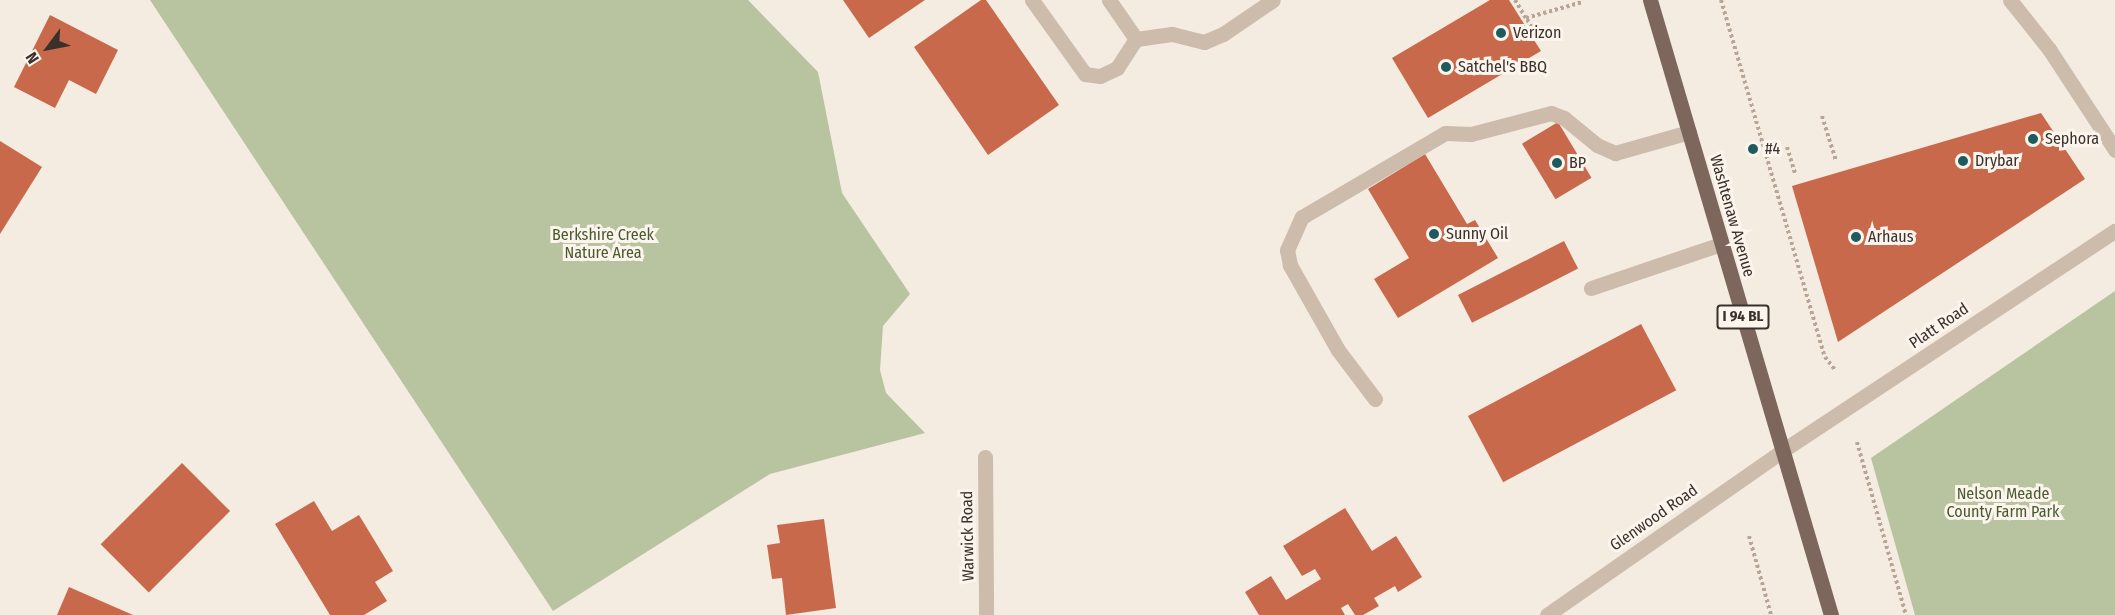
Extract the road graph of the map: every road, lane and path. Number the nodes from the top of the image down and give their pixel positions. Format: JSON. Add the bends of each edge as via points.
{"nodes":[{"id":1,"x":1032,"y":0,"type":"edge"},
{"id":2,"x":1110,"y":0,"type":"edge"},
{"id":3,"x":1273,"y":0,"type":"edge"},
{"id":4,"x":1515,"y":0,"type":"edge"},
{"id":5,"x":1650,"y":0,"type":"edge"},
{"id":6,"x":1721,"y":0,"type":"edge"},
{"id":7,"x":2010,"y":0,"type":"edge"},
{"id":8,"x":1582,"y":2,"type":"dead end"},
{"id":9,"x":1525,"y":20,"type":"junction"},
{"id":10,"x":1532,"y":27,"type":"dead end"},
{"id":11,"x":1136,"y":39,"type":"junction"},
{"id":12,"x":1822,"y":116,"type":"dead end"},
{"id":13,"x":1689,"y":132,"type":"junction"},
{"id":14,"x":1787,"y":147,"type":"dead end"},
{"id":15,"x":2115,"y":150,"type":"edge"},
{"id":16,"x":1836,"y":162,"type":"dead end"},
{"id":17,"x":1795,"y":173,"type":"dead end"},
{"id":18,"x":2115,"y":231,"type":"edge"},
{"id":19,"x":1721,"y":244,"type":"junction"},
{"id":20,"x":1591,"y":288,"type":"dead end"},
{"id":21,"x":1835,"y":370,"type":"dead end"},
{"id":22,"x":1375,"y":399,"type":"dead end"},
{"id":23,"x":1857,"y":442,"type":"dead end"},
{"id":24,"x":1782,"y":451,"type":"junction"},
{"id":25,"x":985,"y":457,"type":"dead end"},
{"id":26,"x":1749,"y":536,"type":"dead end"},
{"id":27,"x":986,"y":615,"type":"edge"},
{"id":28,"x":1546,"y":615,"type":"edge"},
{"id":29,"x":1771,"y":615,"type":"edge"},
{"id":30,"x":1831,"y":615,"type":"edge"},
{"id":31,"x":1906,"y":615,"type":"edge"}],
"edges":[{"from":1,"to":11,"type":"street","via":[[1085,74],[1100,76],[1117,68]]},
{"from":2,"to":11,"type":"street"},
{"from":3,"to":11,"type":"street","via":[[1223,34],[1204,42],[1172,34]]},
{"from":4,"to":9,"type":"path"},
{"from":5,"to":13,"type":"main road","name":"Washtenaw Avenue","number":"I 94 BL"},
{"from":6,"to":21,"type":"path","via":[[1825,357]]},
{"from":7,"to":15,"type":"street","via":[[2049,49]]},
{"from":8,"to":9,"type":"path"},
{"from":9,"to":10,"type":"path"},
{"from":12,"to":16,"type":"path"},
{"from":13,"to":19,"type":"main road","name":"Washtenaw Avenue","number":"I 94 BL"},
{"from":13,"to":22,"type":"street","via":[[1615,153],[1596,146],[1564,118],[1551,113],[1471,134],[1445,133],[1302,217],[1287,250],[1290,265],[1338,350]]},
{"from":14,"to":17,"type":"path"},
{"from":18,"to":24,"type":"street","name":"Platt Road"},
{"from":19,"to":20,"type":"street"},
{"from":19,"to":24,"type":"main road","name":"Washtenaw Avenue","number":"I 94 BL"},
{"from":23,"to":31,"type":"path"},
{"from":24,"to":28,"type":"street","name":"Glenwood Road"},
{"from":24,"to":30,"type":"main road","name":"Washtenaw Avenue","number":"I 94 BL"},
{"from":25,"to":27,"type":"street","name":"Warwick Road"},
{"from":26,"to":29,"type":"path"}]}
